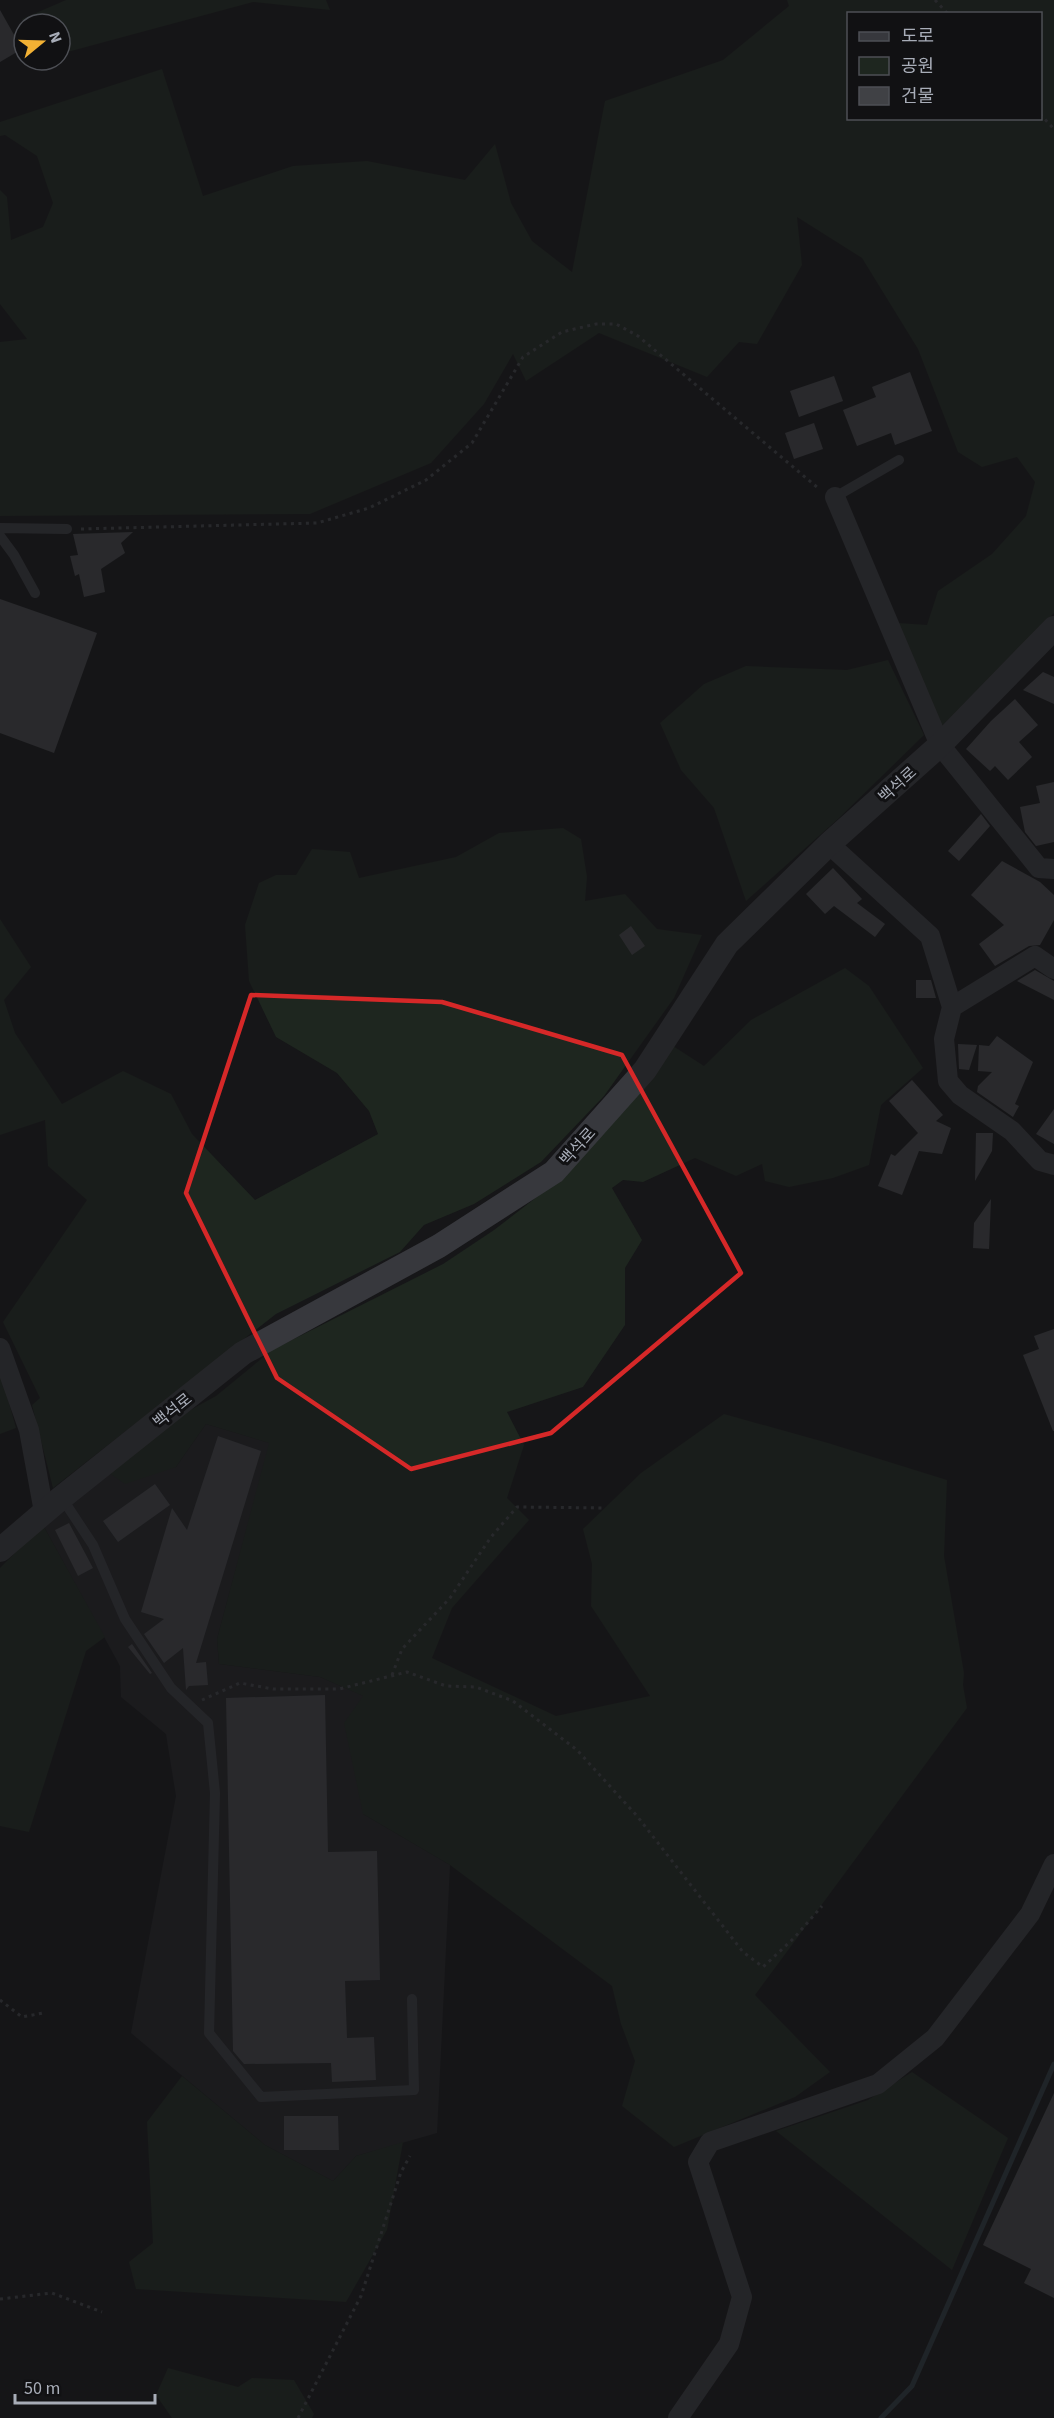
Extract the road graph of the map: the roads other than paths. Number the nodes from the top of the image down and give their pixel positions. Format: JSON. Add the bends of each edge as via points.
{"nodes":[{"id":1,"x":899,"y":460,"type":"dead end"},
{"id":2,"x":835,"y":497,"type":"joint"},
{"id":3,"x":0,"y":528,"type":"edge"},
{"id":4,"x":67,"y":529,"type":"road end"},
{"id":5,"x":0,"y":536,"type":"edge"},
{"id":6,"x":35,"y":593,"type":"dead end"},
{"id":7,"x":1054,"y":628,"type":"edge"},
{"id":8,"x":940,"y":745,"type":"junction"},
{"id":9,"x":829,"y":844,"type":"junction"},
{"id":10,"x":1054,"y":869,"type":"edge"},
{"id":11,"x":1054,"y":969,"type":"edge"},
{"id":12,"x":952,"y":1007,"type":"junction"},
{"id":13,"x":1054,"y":1165,"type":"edge"},
{"id":14,"x":0,"y":1348,"type":"edge"},
{"id":15,"x":53,"y":1505,"type":"junction"},
{"id":16,"x":0,"y":1550,"type":"edge"},
{"id":17,"x":1054,"y":1864,"type":"edge"},
{"id":18,"x":412,"y":1999,"type":"dead end"},
{"id":19,"x":678,"y":2418,"type":"edge"}],
"edges":[{"from":1,"to":2,"type":"lane"},
{"from":2,"to":8,"type":"street"},
{"from":3,"to":4,"type":"lane"},
{"from":5,"to":6,"type":"lane"},
{"from":7,"to":8,"type":"street","name":"백석로"},
{"from":8,"to":9,"type":"street","name":"백석로"},
{"from":8,"to":10,"type":"street","via":[[1039,868]]},
{"from":9,"to":12,"type":"street","via":[[930,936]]},
{"from":9,"to":15,"type":"street","name":"백석로","via":[[727,944],[645,1070],[554,1172],[439,1246],[243,1353]]},
{"from":11,"to":12,"type":"street","via":[[1035,956]]},
{"from":12,"to":13,"type":"street","via":[[944,1039],[948,1081],[960,1095],[1012,1131],[1040,1161]]},
{"from":14,"to":15,"type":"street"},
{"from":15,"to":16,"type":"street","name":"백석로"},
{"from":15,"to":18,"type":"lane","via":[[93,1545],[125,1619],[171,1688],[207,1723],[215,1793],[209,2033],[261,2097],[414,2090]]},
{"from":17,"to":19,"type":"street","via":[[1030,1914],[927,2045],[878,2084],[710,2142],[698,2162],[742,2297],[729,2344]]}]}
